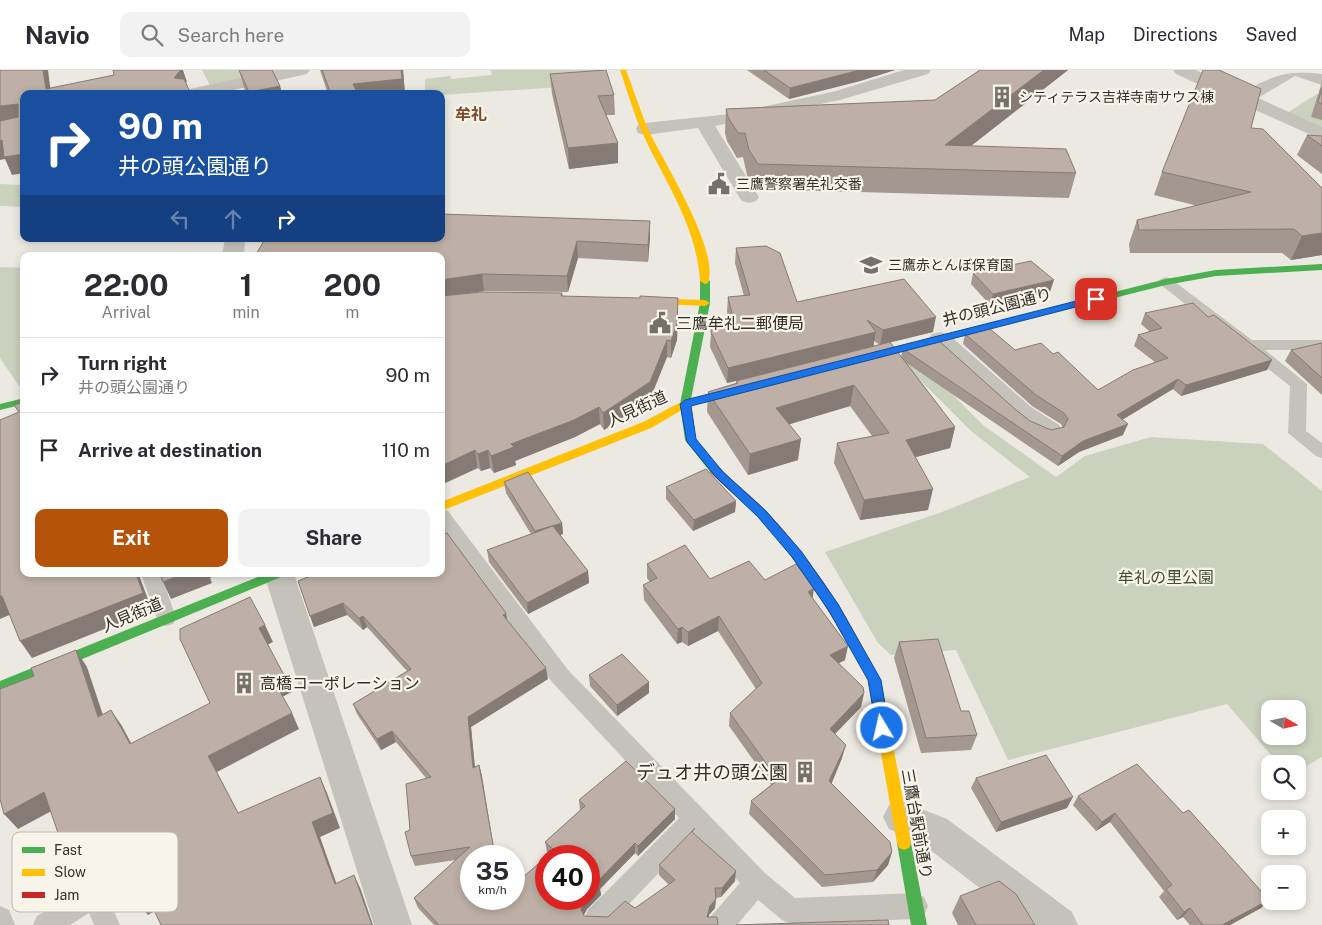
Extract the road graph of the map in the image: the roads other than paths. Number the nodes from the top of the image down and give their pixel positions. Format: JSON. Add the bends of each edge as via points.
{"nodes":[{"id":1,"x":301,"y":70,"type":"edge"},
{"id":2,"x":623,"y":70,"type":"edge"},
{"id":3,"x":922,"y":70,"type":"edge"},
{"id":4,"x":1182,"y":70,"type":"edge"},
{"id":5,"x":1322,"y":80,"type":"edge"},
{"id":6,"x":193,"y":88,"type":"edge"},
{"id":7,"x":223,"y":90,"type":"edge"},
{"id":8,"x":1244,"y":99,"type":"junction"},
{"id":9,"x":706,"y":126,"type":"dead end"},
{"id":10,"x":645,"y":129,"type":"junction"},
{"id":11,"x":1322,"y":134,"type":"edge"},
{"id":12,"x":749,"y":197,"type":"dead end"},
{"id":13,"x":1322,"y":267,"type":"edge"},
{"id":14,"x":1166,"y":282,"type":"junction"},
{"id":15,"x":626,"y":301,"type":"edge"},
{"id":16,"x":705,"y":303,"type":"junction"},
{"id":17,"x":940,"y":339,"type":"junction"},
{"id":18,"x":1251,"y":345,"type":"junction"},
{"id":19,"x":1322,"y":345,"type":"edge"},
{"id":20,"x":844,"y":363,"type":"edge"},
{"id":21,"x":760,"y":384,"type":"edge"},
{"id":22,"x":20,"y":402,"type":"edge"},
{"id":23,"x":685,"y":404,"type":"junction"},
{"id":24,"x":0,"y":407,"type":"edge"},
{"id":25,"x":1050,"y":431,"type":"edge"},
{"id":26,"x":1322,"y":452,"type":"edge"},
{"id":27,"x":445,"y":505,"type":"edge"},
{"id":28,"x":445,"y":521,"type":"edge"},
{"id":29,"x":152,"y":577,"type":"edge"},
{"id":30,"x":270,"y":577,"type":"edge"},
{"id":31,"x":279,"y":577,"type":"edge"},
{"id":32,"x":166,"y":618,"type":"junction"},
{"id":33,"x":0,"y":687,"type":"edge"},
{"id":34,"x":901,"y":817,"type":"junction"},
{"id":35,"x":694,"y":819,"type":"junction"},
{"id":36,"x":757,"y":884,"type":"junction"},
{"id":37,"x":68,"y":912,"type":"edge"},
{"id":38,"x":102,"y":912,"type":"edge"},
{"id":39,"x":917,"y":915,"type":"edge"},
{"id":40,"x":0,"y":919,"type":"edge"},
{"id":41,"x":597,"y":919,"type":"edge"},
{"id":42,"x":2,"y":925,"type":"edge"},
{"id":43,"x":46,"y":925,"type":"edge"},
{"id":44,"x":108,"y":925,"type":"edge"},
{"id":45,"x":394,"y":925,"type":"edge"},
{"id":46,"x":720,"y":925,"type":"edge"},
{"id":47,"x":1059,"y":925,"type":"edge"}],
"edges":[{"from":1,"to":7,"type":"street"},
{"from":2,"to":10,"type":"street","name":"人見街道"},
{"from":3,"to":10,"type":"street","via":[[840,95],[730,119]]},
{"from":4,"to":8,"type":"street"},
{"from":5,"to":8,"type":"street","via":[[1294,70]]},
{"from":6,"to":7,"type":"street"},
{"from":8,"to":11,"type":"street"},
{"from":9,"to":12,"type":"street"},
{"from":10,"to":16,"type":"street","name":"人見街道","via":[[690,220],[699,246],[705,264]]},
{"from":13,"to":14,"type":"street","name":"井の頭公園通り","via":[[1216,273]]},
{"from":14,"to":17,"type":"street","name":"井の頭公園通り"},
{"from":14,"to":18,"type":"lane"},
{"from":15,"to":16,"type":"street"},
{"from":16,"to":23,"type":"street","name":"人見街道"},
{"from":17,"to":20,"type":"street","name":"井の頭公園通り"},
{"from":17,"to":25,"type":"street","via":[[1022,413]]},
{"from":18,"to":19,"type":"lane"},
{"from":18,"to":26,"type":"lane","via":[[1299,384],[1297,433]]},
{"from":21,"to":23,"type":"street"},
{"from":22,"to":24,"type":"street"},
{"from":23,"to":27,"type":"street","name":"人見街道","via":[[647,425]]},
{"from":23,"to":34,"type":"street","name":"三鷹台駅前通り","via":[[690,440],[796,554],[834,608],[874,680]]},
{"from":28,"to":35,"type":"lane","via":[[560,676]]},
{"from":29,"to":32,"type":"lane"},
{"from":30,"to":32,"type":"street","name":"人見街道"},
{"from":31,"to":45,"type":"street"},
{"from":32,"to":33,"type":"street","name":"人見街道"},
{"from":34,"to":39,"type":"street","name":"三鷹台駅前通り"},
{"from":34,"to":47,"type":"street","via":[[934,831]]},
{"from":35,"to":36,"type":"lane"},
{"from":35,"to":41,"type":"lane"},
{"from":36,"to":39,"type":"lane","via":[[790,911]]},
{"from":36,"to":46,"type":"lane"},
{"from":37,"to":43,"type":"lane"},
{"from":38,"to":44,"type":"lane"},
{"from":40,"to":42,"type":"lane"}]}
